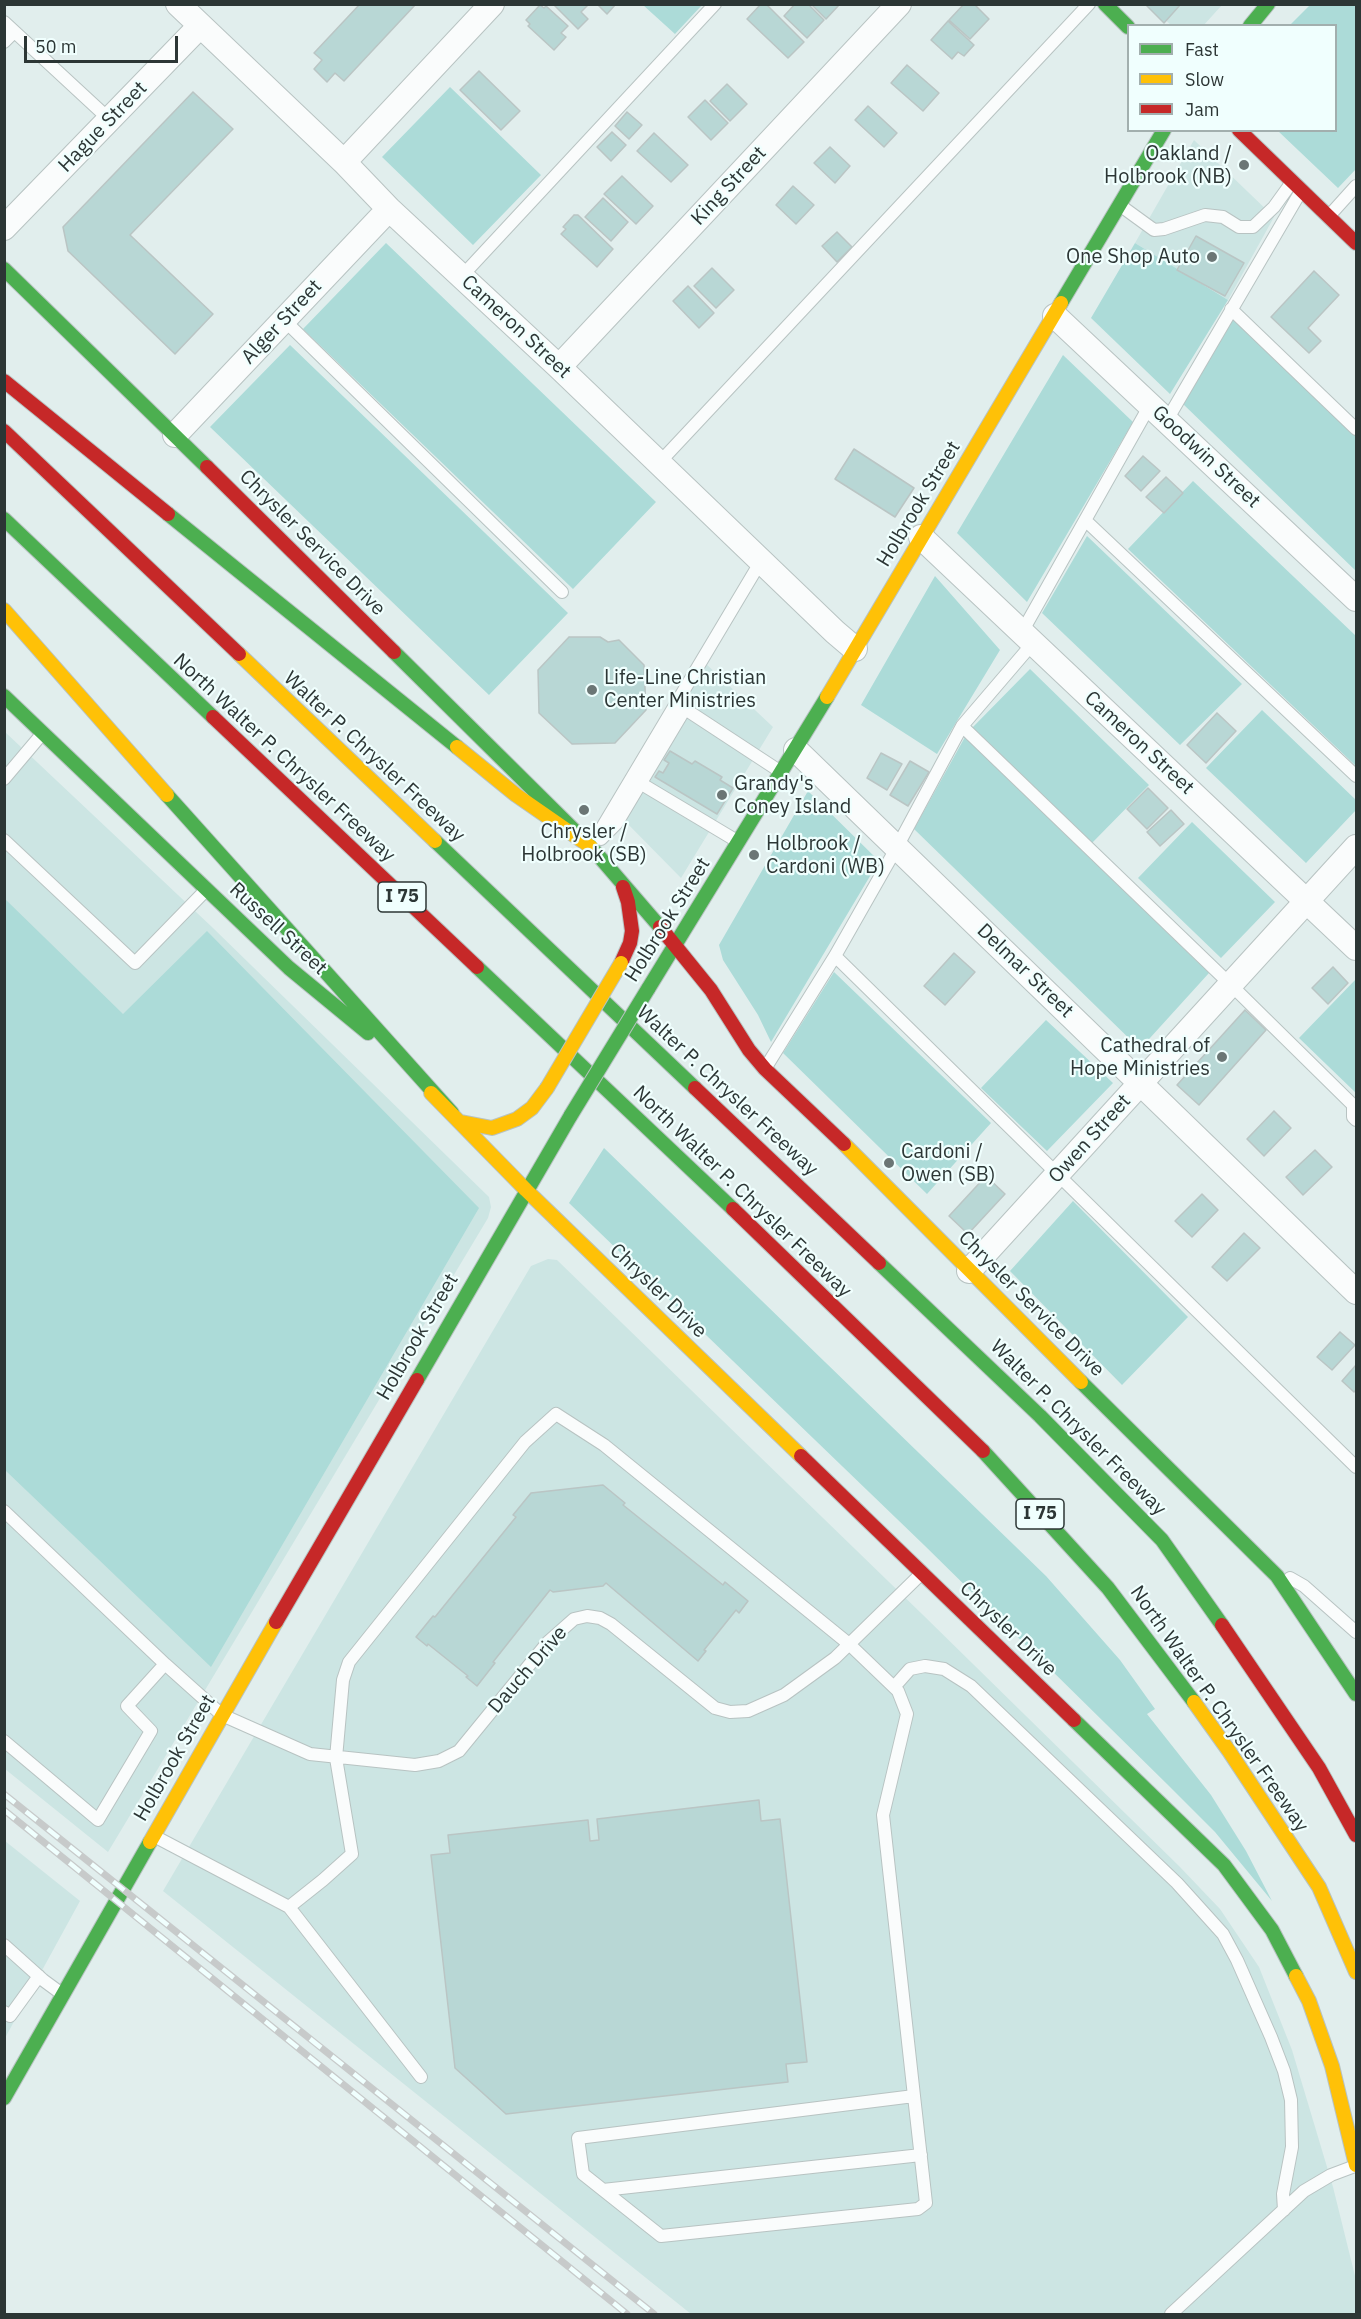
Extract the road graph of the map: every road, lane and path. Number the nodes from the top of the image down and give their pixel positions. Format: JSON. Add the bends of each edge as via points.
{"nodes":[{"id":1,"x":178,"y":4,"type":"edge"},
{"id":2,"x":492,"y":4,"type":"edge"},
{"id":3,"x":715,"y":4,"type":"edge"},
{"id":4,"x":899,"y":4,"type":"edge"},
{"id":5,"x":1089,"y":4,"type":"edge"},
{"id":6,"x":1105,"y":4,"type":"edge"},
{"id":7,"x":1268,"y":4,"type":"edge"},
{"id":8,"x":4,"y":22,"type":"edge"},
{"id":9,"x":1252,"y":24,"type":"edge"},
{"id":10,"x":200,"y":26,"type":"junction"},
{"id":11,"x":1127,"y":26,"type":"edge"},
{"id":12,"x":14,"y":32,"type":"junction"},
{"id":13,"x":4,"y":42,"type":"edge"},
{"id":14,"x":110,"y":120,"type":"junction"},
{"id":15,"x":1163,"y":132,"type":"edge"},
{"id":16,"x":1241,"y":132,"type":"edge"},
{"id":17,"x":344,"y":162,"type":"junction"},
{"id":18,"x":1297,"y":186,"type":"junction"},
{"id":19,"x":1356,"y":186,"type":"edge"},
{"id":20,"x":1120,"y":206,"type":"junction"},
{"id":21,"x":389,"y":209,"type":"junction"},
{"id":22,"x":1329,"y":216,"type":"junction"},
{"id":23,"x":4,"y":228,"type":"edge"},
{"id":24,"x":1356,"y":243,"type":"edge"},
{"id":25,"x":4,"y":269,"type":"edge"},
{"id":26,"x":462,"y":276,"type":"junction"},
{"id":27,"x":1231,"y":309,"type":"junction"},
{"id":28,"x":1055,"y":316,"type":"junction"},
{"id":29,"x":284,"y":320,"type":"junction"},
{"id":30,"x":560,"y":367,"type":"junction"},
{"id":31,"x":4,"y":381,"type":"edge"},
{"id":32,"x":1159,"y":412,"type":"junction"},
{"id":33,"x":1356,"y":429,"type":"edge"},
{"id":34,"x":4,"y":431,"type":"edge"},
{"id":35,"x":175,"y":435,"type":"junction"},
{"id":36,"x":659,"y":463,"type":"junction"},
{"id":37,"x":4,"y":519,"type":"edge"},
{"id":38,"x":1085,"y":520,"type":"junction"},
{"id":39,"x":921,"y":537,"type":"junction"},
{"id":40,"x":761,"y":561,"type":"junction"},
{"id":41,"x":562,"y":592,"type":"dead end"},
{"id":42,"x":1356,"y":598,"type":"edge"},
{"id":43,"x":4,"y":610,"type":"edge"},
{"id":44,"x":1027,"y":638,"type":"junction"},
{"id":45,"x":855,"y":649,"type":"junction"},
{"id":46,"x":4,"y":696,"type":"edge"},
{"id":47,"x":962,"y":726,"type":"junction"},
{"id":48,"x":43,"y":732,"type":"junction"},
{"id":49,"x":796,"y":750,"type":"junction"},
{"id":50,"x":782,"y":773,"type":"junction"},
{"id":51,"x":1356,"y":776,"type":"edge"},
{"id":52,"x":4,"y":779,"type":"edge"},
{"id":53,"x":640,"y":783,"type":"junction"},
{"id":54,"x":4,"y":840,"type":"edge"},
{"id":55,"x":739,"y":842,"type":"junction"},
{"id":56,"x":897,"y":847,"type":"junction"},
{"id":57,"x":1356,"y":847,"type":"edge"},
{"id":58,"x":594,"y":851,"type":"junction"},
{"id":59,"x":620,"y":881,"type":"junction"},
{"id":60,"x":207,"y":889,"type":"junction"},
{"id":61,"x":1307,"y":902,"type":"junction"},
{"id":62,"x":675,"y":944,"type":"junction"},
{"id":63,"x":1356,"y":948,"type":"edge"},
{"id":64,"x":834,"y":956,"type":"junction"},
{"id":65,"x":1232,"y":985,"type":"junction"},
{"id":66,"x":765,"y":1069,"type":"junction"},
{"id":67,"x":1141,"y":1083,"type":"junction"},
{"id":68,"x":457,"y":1118,"type":"junction"},
{"id":69,"x":1356,"y":1120,"type":"edge"},
{"id":70,"x":1059,"y":1174,"type":"junction"},
{"id":71,"x":526,"y":1190,"type":"junction"},
{"id":72,"x":969,"y":1271,"type":"junction"},
{"id":73,"x":1356,"y":1292,"type":"edge"},
{"id":74,"x":1356,"y":1467,"type":"edge"},
{"id":75,"x":4,"y":1511,"type":"edge"},
{"id":76,"x":1261,"y":1558,"type":"junction"},
{"id":77,"x":922,"y":1573,"type":"junction"},
{"id":78,"x":1354,"y":1624,"type":"edge"},
{"id":79,"x":849,"y":1644,"type":"junction"},
{"id":80,"x":165,"y":1664,"type":"junction"},
{"id":81,"x":894,"y":1687,"type":"junction"},
{"id":82,"x":1356,"y":1694,"type":"edge"},
{"id":83,"x":222,"y":1715,"type":"junction"},
{"id":84,"x":4,"y":1742,"type":"edge"},
{"id":85,"x":336,"y":1758,"type":"junction"},
{"id":86,"x":153,"y":1835,"type":"junction"},
{"id":87,"x":1356,"y":1835,"type":"edge"},
{"id":88,"x":289,"y":1907,"type":"junction"},
{"id":89,"x":4,"y":1945,"type":"edge"},
{"id":90,"x":1356,"y":1972,"type":"edge"},
{"id":91,"x":39,"y":1976,"type":"junction"},
{"id":92,"x":63,"y":1994,"type":"junction"},
{"id":93,"x":4,"y":2013,"type":"edge"},
{"id":94,"x":421,"y":2077,"type":"dead end"},
{"id":95,"x":914,"y":2096,"type":"junction"},
{"id":96,"x":4,"y":2098,"type":"edge"},
{"id":97,"x":921,"y":2155,"type":"junction"},
{"id":98,"x":1356,"y":2165,"type":"edge"},
{"id":99,"x":603,"y":2190,"type":"junction"},
{"id":100,"x":1284,"y":2210,"type":"junction"},
{"id":101,"x":1172,"y":2314,"type":"edge"}],
"edges":[{"from":1,"to":10,"type":"street","name":"Cameron Street"},
{"from":2,"to":17,"type":"street"},
{"from":3,"to":26,"type":"lane"},
{"from":4,"to":30,"type":"street","name":"King Street"},
{"from":5,"to":36,"type":"lane"},
{"from":6,"to":11,"type":"main road"},
{"from":7,"to":9,"type":"main road"},
{"from":8,"to":12,"type":"lane"},
{"from":10,"to":14,"type":"street","name":"Hague Street"},
{"from":10,"to":17,"type":"street","name":"Cameron Street"},
{"from":12,"to":13,"type":"lane"},
{"from":12,"to":14,"type":"lane"},
{"from":14,"to":23,"type":"street","name":"Hague Street"},
{"from":15,"to":20,"type":"main road","name":"Holbrook Street"},
{"from":16,"to":18,"type":"main road"},
{"from":17,"to":21,"type":"street","name":"Cameron Street"},
{"from":18,"to":20,"type":"lane","via":[[1253,226],[1239,226],[1223,216],[1205,215],[1154,230]]},
{"from":18,"to":22,"type":"main road"},
{"from":18,"to":27,"type":"lane"},
{"from":19,"to":22,"type":"lane"},
{"from":20,"to":28,"type":"main road","name":"Holbrook Street"},
{"from":21,"to":26,"type":"street","name":"Cameron Street"},
{"from":21,"to":29,"type":"street","name":"Alger Street"},
{"from":22,"to":24,"type":"main road"},
{"from":25,"to":35,"type":"main road","name":"Chrysler Service Drive"},
{"from":26,"to":30,"type":"street","name":"Cameron Street"},
{"from":27,"to":32,"type":"lane"},
{"from":27,"to":33,"type":"lane"},
{"from":28,"to":32,"type":"street","name":"Goodwin Street"},
{"from":28,"to":39,"type":"main road","name":"Holbrook Street"},
{"from":29,"to":35,"type":"street","name":"Alger Street"},
{"from":29,"to":41,"type":"lane"},
{"from":30,"to":36,"type":"street","name":"Cameron Street"},
{"from":31,"to":58,"type":"main road","via":[[516,795]]},
{"from":32,"to":38,"type":"lane"},
{"from":32,"to":42,"type":"street","name":"Goodwin Street"},
{"from":34,"to":87,"type":"main road","name":"Walter P. Chrysler Freeway","via":[[1032,1408],[1162,1540],[1313,1758]]},
{"from":35,"to":58,"type":"main road","name":"Chrysler Service Drive"},
{"from":36,"to":40,"type":"street","name":"Cameron Street"},
{"from":37,"to":90,"type":"main road","name":"North Walter P. Chrysler Freeway","number":"I 75","via":[[974,1442],[1108,1588],[1170,1669],[1319,1887]]},
{"from":38,"to":44,"type":"lane"},
{"from":38,"to":51,"type":"lane"},
{"from":39,"to":44,"type":"street","name":"Cameron Street"},
{"from":39,"to":45,"type":"main road","name":"Holbrook Street"},
{"from":40,"to":45,"type":"street","name":"Cameron Street"},
{"from":40,"to":58,"type":"lane"},
{"from":43,"to":68,"type":"main road"},
{"from":44,"to":47,"type":"lane"},
{"from":44,"to":61,"type":"street","name":"Cameron Street"},
{"from":45,"to":49,"type":"main road","name":"Holbrook Street"},
{"from":46,"to":48,"type":"main road","name":"Russell Street"},
{"from":47,"to":56,"type":"lane"},
{"from":47,"to":65,"type":"lane"},
{"from":48,"to":52,"type":"lane"},
{"from":48,"to":60,"type":"main road","name":"Russell Street"},
{"from":49,"to":50,"type":"main road","name":"Holbrook Street"},
{"from":49,"to":56,"type":"street","name":"Delmar Street"},
{"from":50,"to":53,"type":"lane","via":[[685,709]]},
{"from":50,"to":55,"type":"main road","name":"Holbrook Street"},
{"from":53,"to":55,"type":"lane"},
{"from":53,"to":58,"type":"lane","via":[[617,823]]},
{"from":54,"to":60,"type":"lane","via":[[135,963]]},
{"from":55,"to":62,"type":"main road","name":"Holbrook Street"},
{"from":56,"to":64,"type":"lane"},
{"from":56,"to":67,"type":"street","name":"Delmar Street"},
{"from":57,"to":61,"type":"street","name":"Owen Street"},
{"from":58,"to":59,"type":"main road","name":"Chrysler Service Drive"},
{"from":59,"to":62,"type":"main road","name":"Chrysler Service Drive"},
{"from":59,"to":68,"type":"main road","bridge":true,"via":[[633,931],[630,943],[547,1088],[532,1108],[517,1119],[492,1128]]},
{"from":60,"to":68,"type":"main road","name":"Russell Street"},
{"from":61,"to":63,"type":"street","name":"Cameron Street"},
{"from":61,"to":65,"type":"street","name":"Owen Street"},
{"from":62,"to":66,"type":"main road","name":"Chrysler Service Drive"},
{"from":62,"to":71,"type":"main road","name":"Holbrook Street","bridge":true},
{"from":64,"to":66,"type":"lane"},
{"from":64,"to":70,"type":"lane"},
{"from":65,"to":67,"type":"street","name":"Owen Street"},
{"from":65,"to":69,"type":"lane","via":[[1353,1104]]},
{"from":66,"to":72,"type":"main road","name":"Chrysler Service Drive","via":[[877,1175]]},
{"from":67,"to":70,"type":"street","name":"Owen Street"},
{"from":67,"to":73,"type":"street","name":"Delmar Street"},
{"from":68,"to":71,"type":"main road","name":"Russell Street"},
{"from":70,"to":72,"type":"street","name":"Owen Street"},
{"from":70,"to":74,"type":"lane"},
{"from":71,"to":77,"type":"main road","name":"Chrysler Drive"},
{"from":71,"to":83,"type":"main road","name":"Holbrook Street"},
{"from":72,"to":76,"type":"main road","name":"Chrysler Service Drive"},
{"from":75,"to":80,"type":"lane","name":"Dauch Drive"},
{"from":76,"to":78,"type":"lane"},
{"from":76,"to":82,"type":"main road","name":"Chrysler Service Drive"},
{"from":77,"to":79,"type":"lane","name":"Dauch Drive"},
{"from":77,"to":98,"type":"main road","name":"Chrysler Drive","via":[[1224,1865],[1272,1930],[1309,2001],[1332,2066]]},
{"from":79,"to":81,"type":"lane"},
{"from":79,"to":85,"type":"lane","name":"Dauch Drive","via":[[784,1695],[748,1711],[730,1712],[715,1708],[612,1624],[600,1618],[574,1619],[548,1642],[459,1751],[440,1761],[415,1766]]},
{"from":79,"to":85,"type":"lane","via":[[604,1444],[556,1414],[525,1442],[349,1662],[343,1680]]},
{"from":80,"to":83,"type":"lane","name":"Dauch Drive"},
{"from":80,"to":84,"type":"lane","via":[[127,1706],[151,1731],[98,1820]]},
{"from":81,"to":95,"type":"lane","via":[[907,1714],[883,1815]]},
{"from":81,"to":100,"type":"lane","via":[[910,1669],[926,1666],[944,1669],[971,1686],[1177,1883],[1222,1934],[1268,2029],[1291,2100],[1292,2147],[1283,2194]]},
{"from":83,"to":85,"type":"lane","name":"Dauch Drive","via":[[310,1754]]},
{"from":83,"to":86,"type":"main road","name":"Holbrook Street"},
{"from":85,"to":88,"type":"lane","via":[[351,1854]]},
{"from":86,"to":88,"type":"lane"},
{"from":86,"to":92,"type":"main road","name":"Holbrook Street"},
{"from":88,"to":94,"type":"lane"},
{"from":89,"to":91,"type":"lane"},
{"from":91,"to":92,"type":"lane"},
{"from":91,"to":93,"type":"lane","via":[[10,2016]]},
{"from":92,"to":96,"type":"main road","name":"Holbrook Street"},
{"from":95,"to":97,"type":"lane"},
{"from":95,"to":99,"type":"lane","via":[[578,2138],[583,2174]]},
{"from":97,"to":99,"type":"lane"},
{"from":97,"to":99,"type":"lane","via":[[926,2203],[918,2209],[661,2236]]},
{"from":98,"to":100,"type":"lane","via":[[1304,2191]]},
{"from":100,"to":101,"type":"lane"}]}
